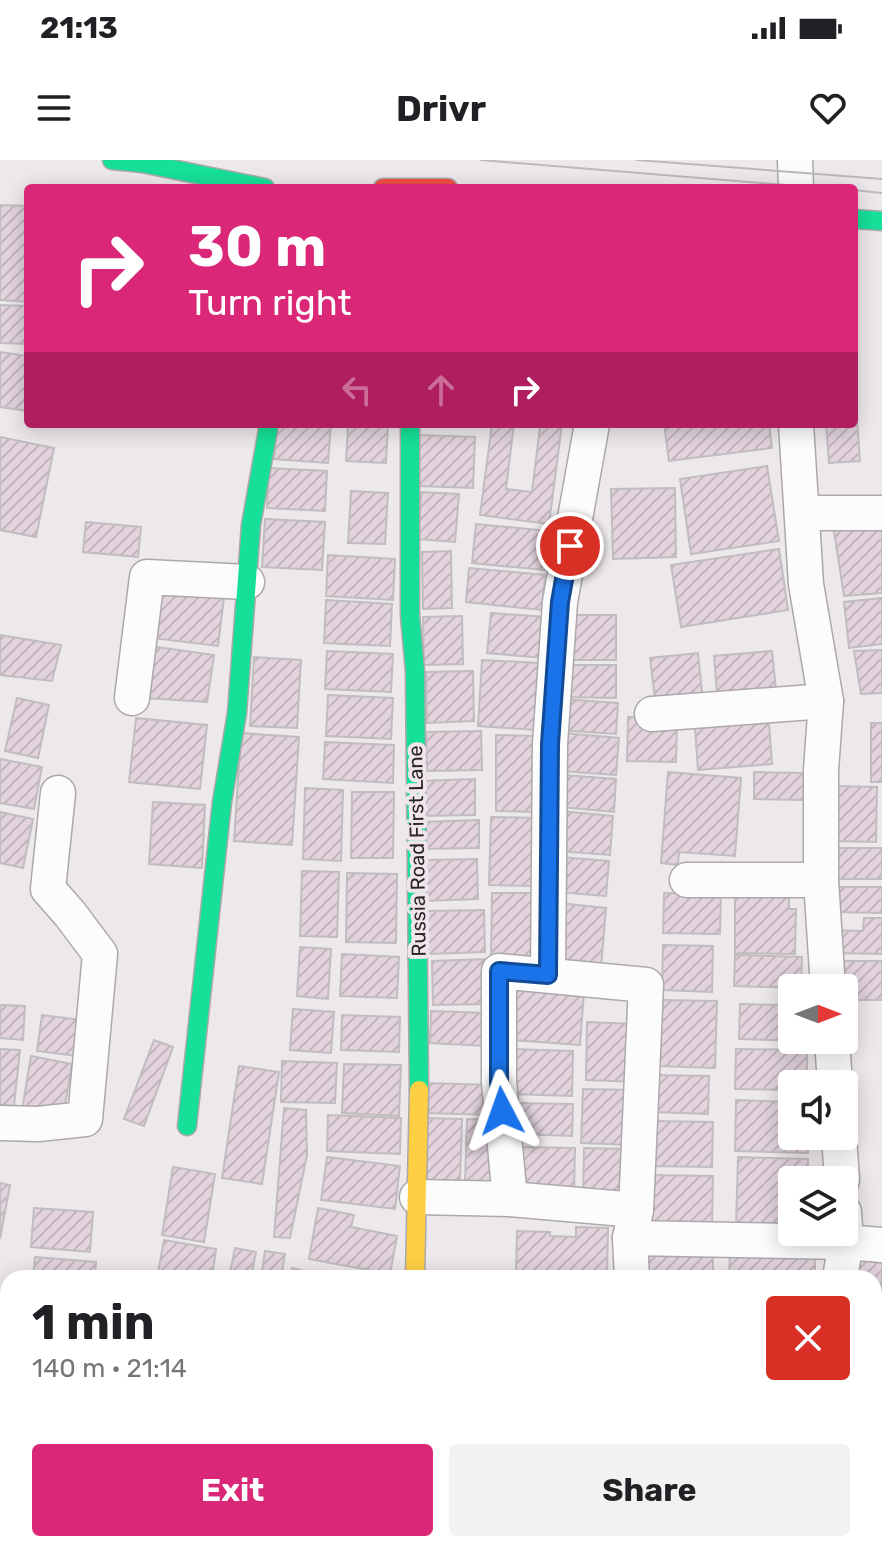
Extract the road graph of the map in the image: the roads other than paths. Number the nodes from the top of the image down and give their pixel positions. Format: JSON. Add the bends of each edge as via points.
{"nodes":[{"id":1,"x":112,"y":160,"type":"edge"},
{"id":2,"x":795,"y":160,"type":"edge"},
{"id":3,"x":245,"y":184,"type":"edge"},
{"id":4,"x":796,"y":184,"type":"edge"},
{"id":5,"x":858,"y":219,"type":"edge"},
{"id":6,"x":882,"y":221,"type":"edge"},
{"id":7,"x":268,"y":428,"type":"edge"},
{"id":8,"x":410,"y":428,"type":"edge"},
{"id":9,"x":591,"y":428,"type":"edge"},
{"id":10,"x":796,"y":428,"type":"edge"},
{"id":11,"x":802,"y":513,"type":"junction"},
{"id":12,"x":882,"y":513,"type":"edge"},
{"id":13,"x":247,"y":582,"type":"junction"},
{"id":14,"x":132,"y":698,"type":"dead end"},
{"id":15,"x":826,"y":701,"type":"junction"},
{"id":16,"x":652,"y":714,"type":"dead end"},
{"id":17,"x":58,"y":793,"type":"dead end"},
{"id":18,"x":687,"y":880,"type":"dead end"},
{"id":19,"x":821,"y":880,"type":"junction"},
{"id":20,"x":827,"y":974,"type":"edge"},
{"id":21,"x":548,"y":975,"type":"junction"},
{"id":22,"x":0,"y":1123,"type":"edge"},
{"id":23,"x":187,"y":1126,"type":"dead end"},
{"id":24,"x":417,"y":1197,"type":"junction"},
{"id":25,"x":510,"y":1199,"type":"junction"},
{"id":26,"x":633,"y":1224,"type":"junction"},
{"id":27,"x":778,"y":1226,"type":"edge"},
{"id":28,"x":858,"y":1233,"type":"edge"},
{"id":29,"x":882,"y":1245,"type":"edge"},
{"id":30,"x":843,"y":1246,"type":"edge"},
{"id":31,"x":415,"y":1270,"type":"edge"},
{"id":32,"x":632,"y":1270,"type":"edge"},
{"id":33,"x":841,"y":1270,"type":"edge"}],
"edges":[{"from":1,"to":3,"type":"street"},
{"from":2,"to":4,"type":"street"},
{"from":5,"to":6,"type":"street"},
{"from":7,"to":13,"type":"street"},
{"from":8,"to":24,"type":"street","name":"Russia Road First Lane"},
{"from":9,"to":21,"type":"street","via":[[560,602],[550,744]]},
{"from":10,"to":11,"type":"street"},
{"from":11,"to":12,"type":"street"},
{"from":11,"to":15,"type":"street","via":[[806,584]]},
{"from":13,"to":14,"type":"street","via":[[147,577]]},
{"from":13,"to":23,"type":"street","via":[[237,713],[222,802]]},
{"from":15,"to":16,"type":"street"},
{"from":15,"to":19,"type":"street"},
{"from":17,"to":22,"type":"street","via":[[48,889],[100,954],[85,1119]]},
{"from":18,"to":19,"type":"street"},
{"from":19,"to":20,"type":"street"},
{"from":21,"to":25,"type":"street","via":[[499,971],[499,1082]]},
{"from":21,"to":26,"type":"street","via":[[646,985]]},
{"from":24,"to":25,"type":"street"},
{"from":24,"to":31,"type":"street","name":"Russia Road First Lane"},
{"from":25,"to":26,"type":"street"},
{"from":26,"to":27,"type":"street"},
{"from":26,"to":32,"type":"street"},
{"from":28,"to":29,"type":"street"},
{"from":30,"to":33,"type":"street"}]}
